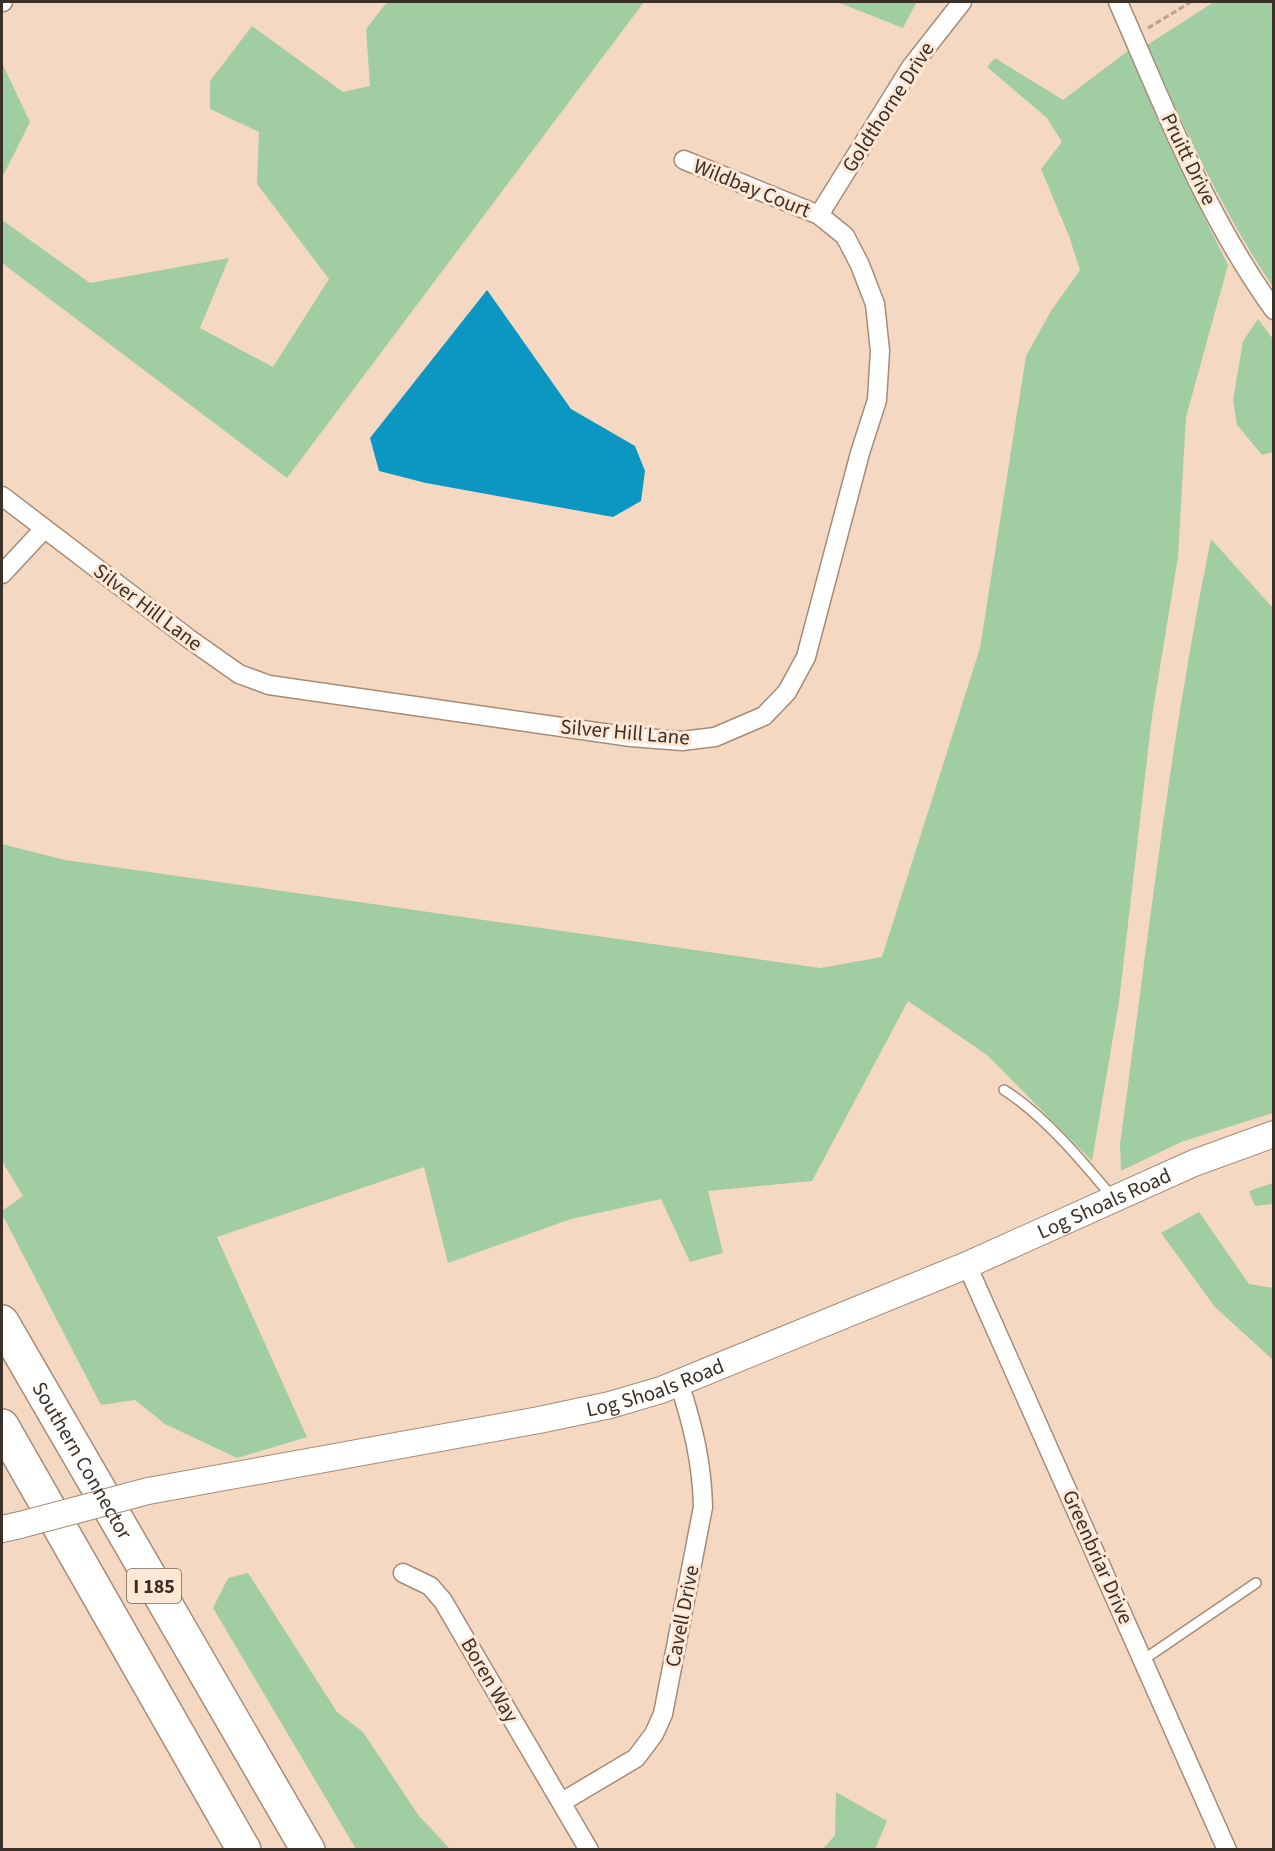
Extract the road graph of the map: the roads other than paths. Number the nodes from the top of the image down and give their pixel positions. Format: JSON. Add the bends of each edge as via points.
{"nodes":[{"id":1,"x":962,"y":2,"type":"edge"},
{"id":2,"x":1118,"y":2,"type":"edge"},
{"id":3,"x":684,"y":160,"type":"dead end"},
{"id":4,"x":819,"y":215,"type":"junction"},
{"id":5,"x":1274,"y":310,"type":"edge"},
{"id":6,"x":2,"y":496,"type":"edge"},
{"id":7,"x":44,"y":529,"type":"junction"},
{"id":8,"x":2,"y":574,"type":"edge"},
{"id":9,"x":1004,"y":1090,"type":"dead end"},
{"id":10,"x":1274,"y":1134,"type":"edge"},
{"id":11,"x":1113,"y":1198,"type":"junction"},
{"id":12,"x":967,"y":1265,"type":"junction"},
{"id":13,"x":2,"y":1322,"type":"edge"},
{"id":14,"x":679,"y":1383,"type":"junction"},
{"id":15,"x":2,"y":1426,"type":"edge"},
{"id":16,"x":11,"y":1527,"type":"edge"},
{"id":17,"x":403,"y":1574,"type":"dead end"},
{"id":18,"x":1256,"y":1583,"type":"dead end"},
{"id":19,"x":1143,"y":1660,"type":"junction"},
{"id":20,"x":561,"y":1802,"type":"junction"},
{"id":21,"x":244,"y":1850,"type":"edge"},
{"id":22,"x":308,"y":1850,"type":"edge"},
{"id":23,"x":589,"y":1850,"type":"edge"},
{"id":24,"x":1227,"y":1850,"type":"edge"}],
"edges":[{"from":1,"to":4,"type":"street","name":"Goldthorne Drive","via":[[911,67]]},
{"from":2,"to":5,"type":"street","name":"Pruitt Drive","via":[[1203,193]]},
{"from":3,"to":4,"type":"street","name":"Wildbay Court"},
{"from":4,"to":7,"type":"street","name":"Silver Hill Lane","via":[[845,236],[875,304],[880,351],[877,400],[806,657],[787,692],[764,716],[740,728],[715,737],[682,741],[631,737],[269,685],[239,674]]},
{"from":6,"to":7,"type":"street","name":"Silver Hill Lane"},
{"from":7,"to":8,"type":"street"},
{"from":9,"to":11,"type":"lane","via":[[1062,1142]]},
{"from":10,"to":11,"type":"street","name":"Log Shoals Road"},
{"from":11,"to":12,"type":"street","name":"Log Shoals Road"},
{"from":12,"to":14,"type":"street","name":"Log Shoals Road"},
{"from":12,"to":19,"type":"street","name":"Greenbriar Drive"},
{"from":13,"to":22,"type":"highway","name":"Southern Connector","number":"I 185"},
{"from":14,"to":16,"type":"street","name":"Log Shoals Road","bridge":true,"via":[[610,1405],[148,1491]]},
{"from":14,"to":20,"type":"street","name":"Cavell Drive","via":[[697,1440],[703,1507],[663,1714],[636,1758]]},
{"from":15,"to":21,"type":"highway","number":"I 185"},
{"from":17,"to":20,"type":"street","name":"Boren Way","via":[[430,1586],[443,1601]]},
{"from":18,"to":19,"type":"lane"},
{"from":19,"to":24,"type":"street","name":"Greenbriar Drive"},
{"from":20,"to":23,"type":"street","name":"Boren Way"}]}
